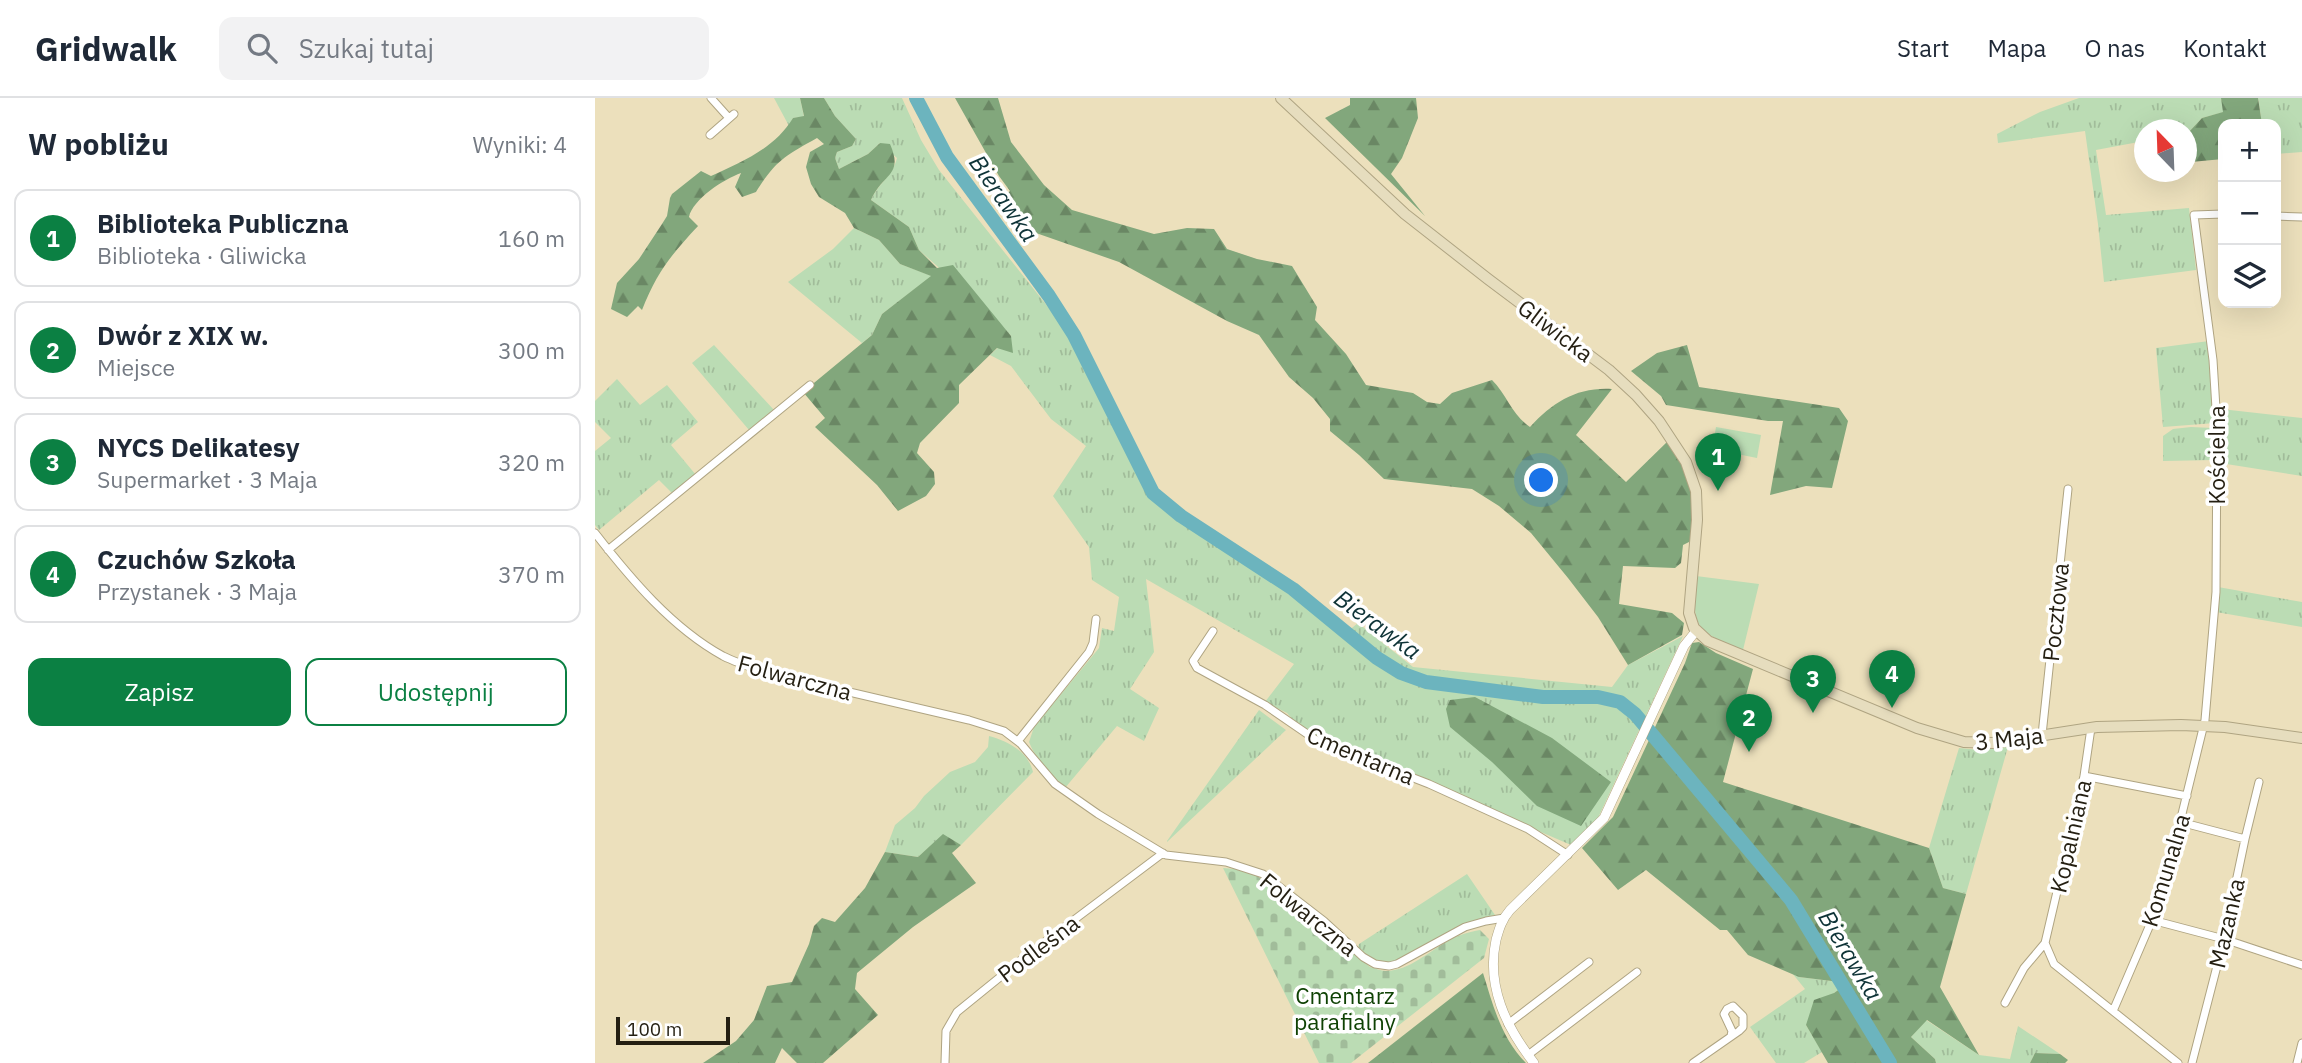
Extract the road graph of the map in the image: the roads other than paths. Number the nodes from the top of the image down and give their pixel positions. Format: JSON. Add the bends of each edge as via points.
{"nodes":[{"id":1,"x":711,"y":98,"type":"edge"},
{"id":2,"x":1281,"y":98,"type":"edge"},
{"id":3,"x":710,"y":135,"type":"dead end"},
{"id":4,"x":2218,"y":214,"type":"edge"},
{"id":5,"x":2281,"y":216,"type":"edge"},
{"id":6,"x":2302,"y":216,"type":"edge"},
{"id":7,"x":810,"y":385,"type":"dead end"},
{"id":8,"x":2067,"y":489,"type":"dead end"},
{"id":9,"x":595,"y":533,"type":"edge"},
{"id":10,"x":608,"y":550,"type":"junction"},
{"id":11,"x":1096,"y":619,"type":"dead end"},
{"id":12,"x":1213,"y":631,"type":"dead end"},
{"id":13,"x":1696,"y":631,"type":"junction"},
{"id":14,"x":2205,"y":725,"type":"junction"},
{"id":15,"x":2091,"y":728,"type":"junction"},
{"id":16,"x":2042,"y":735,"type":"junction"},
{"id":17,"x":2302,"y":738,"type":"edge"},
{"id":18,"x":1018,"y":741,"type":"junction"},
{"id":19,"x":2084,"y":776,"type":"junction"},
{"id":20,"x":2259,"y":782,"type":"dead end"},
{"id":21,"x":2187,"y":796,"type":"junction"},
{"id":22,"x":2180,"y":822,"type":"junction"},
{"id":23,"x":2245,"y":839,"type":"junction"},
{"id":24,"x":1163,"y":853,"type":"junction"},
{"id":25,"x":1568,"y":855,"type":"junction"},
{"id":26,"x":1504,"y":918,"type":"junction"},
{"id":27,"x":2152,"y":920,"type":"junction"},
{"id":28,"x":2224,"y":939,"type":"junction"},
{"id":29,"x":2045,"y":943,"type":"junction"},
{"id":30,"x":1589,"y":962,"type":"dead end"},
{"id":31,"x":2302,"y":965,"type":"edge"},
{"id":32,"x":1637,"y":972,"type":"dead end"},
{"id":33,"x":2005,"y":1003,"type":"dead end"},
{"id":34,"x":2113,"y":1011,"type":"junction"},
{"id":35,"x":1508,"y":1024,"type":"junction"},
{"id":36,"x":1731,"y":1036,"type":"dead end"},
{"id":37,"x":2302,"y":1042,"type":"edge"},
{"id":38,"x":1531,"y":1059,"type":"edge"},
{"id":39,"x":944,"y":1063,"type":"edge"},
{"id":40,"x":1693,"y":1063,"type":"edge"},
{"id":41,"x":2178,"y":1063,"type":"edge"},
{"id":42,"x":2192,"y":1063,"type":"edge"},
{"id":43,"x":2297,"y":1063,"type":"edge"}],
"edges":[{"from":1,"to":3,"type":"street","via":[[732,116]]},
{"from":2,"to":13,"type":"main road","name":"Gliwicka","via":[[1405,214],[1609,370],[1660,421],[1686,462],[1696,491],[1689,608]]},
{"from":4,"to":14,"type":"street","name":"Kościelna","via":[[2194,215],[2217,425],[2216,599]]},
{"from":5,"to":6,"type":"street"},
{"from":7,"to":10,"type":"street"},
{"from":8,"to":16,"type":"street","name":"Pocztowa"},
{"from":9,"to":10,"type":"street","name":"Folwarczna"},
{"from":10,"to":18,"type":"street","name":"Folwarczna","via":[[673,618],[731,660],[983,724]]},
{"from":11,"to":18,"type":"street","via":[[1089,652]]},
{"from":12,"to":25,"type":"street","name":"Cmentarna","via":[[1193,661],[1197,668],[1265,705],[1316,740],[1421,780],[1512,822]]},
{"from":13,"to":16,"type":"main road","name":"3 Maja","via":[[1724,650],[1944,738],[1984,743]]},
{"from":13,"to":25,"type":"street","via":[[1684,646],[1604,818]]},
{"from":14,"to":15,"type":"main road","name":"3 Maja"},
{"from":14,"to":17,"type":"main road","name":"3 Maja"},
{"from":14,"to":21,"type":"street","name":"Komunalna"},
{"from":15,"to":16,"type":"main road","name":"3 Maja"},
{"from":15,"to":19,"type":"street","name":"Kopalniana"},
{"from":18,"to":24,"type":"street","name":"Folwarczna","via":[[1062,789]]},
{"from":19,"to":21,"type":"street"},
{"from":19,"to":29,"type":"street","name":"Kopalniana"},
{"from":20,"to":23,"type":"street","name":"Mazanka"},
{"from":21,"to":22,"type":"street","name":"Komunalna"},
{"from":22,"to":23,"type":"street"},
{"from":22,"to":27,"type":"street","name":"Komunalna"},
{"from":23,"to":28,"type":"street","name":"Mazanka"},
{"from":24,"to":26,"type":"street","name":"Folwarczna","via":[[1234,864],[1263,874],[1363,957],[1380,965],[1402,962],[1465,927]]},
{"from":24,"to":39,"type":"street","name":"Podleśna","via":[[957,1012],[946,1031]]},
{"from":25,"to":26,"type":"street"},
{"from":26,"to":35,"type":"street","via":[[1493,975]]},
{"from":27,"to":28,"type":"street"},
{"from":27,"to":34,"type":"street","name":"Komunalna"},
{"from":28,"to":31,"type":"street"},
{"from":28,"to":42,"type":"street","name":"Mazanka"},
{"from":29,"to":33,"type":"street","name":"Kopalniana","via":[[2024,968]]},
{"from":29,"to":34,"type":"street","via":[[2054,964]]},
{"from":30,"to":35,"type":"street"},
{"from":32,"to":38,"type":"street"},
{"from":34,"to":41,"type":"street"},
{"from":35,"to":38,"type":"street"},
{"from":36,"to":40,"type":"street"},
{"from":37,"to":43,"type":"street"}]}
